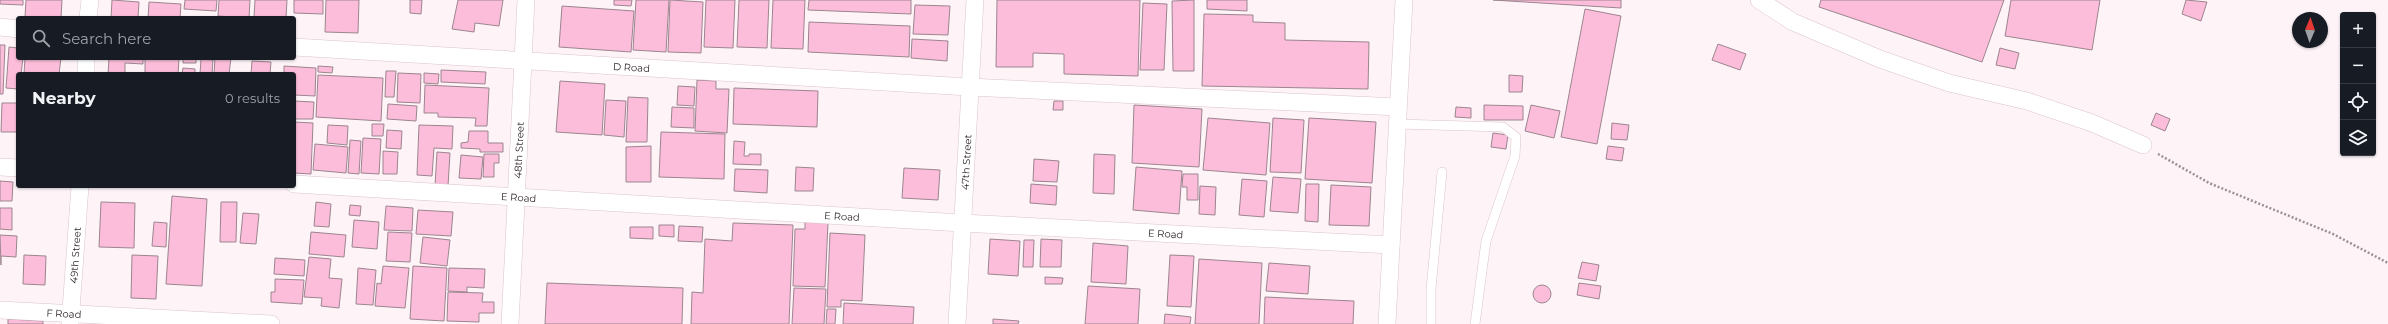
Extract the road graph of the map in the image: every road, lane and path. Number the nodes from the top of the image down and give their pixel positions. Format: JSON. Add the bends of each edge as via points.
{"nodes":[{"id":1,"x":90,"y":0,"type":"edge"},
{"id":2,"x":526,"y":0,"type":"edge"},
{"id":3,"x":975,"y":0,"type":"edge"},
{"id":4,"x":1404,"y":0,"type":"edge"},
{"id":5,"x":1760,"y":0,"type":"edge"},
{"id":6,"x":88,"y":16,"type":"edge"},
{"id":7,"x":0,"y":28,"type":"edge"},
{"id":8,"x":16,"y":29,"type":"edge"},
{"id":9,"x":296,"y":47,"type":"edge"},
{"id":10,"x":86,"y":60,"type":"edge"},
{"id":11,"x":523,"y":62,"type":"junction"},
{"id":12,"x":86,"y":72,"type":"edge"},
{"id":13,"x":969,"y":87,"type":"junction"},
{"id":14,"x":1397,"y":115,"type":"junction"},
{"id":15,"x":2143,"y":146,"type":"joint"},
{"id":16,"x":0,"y":167,"type":"edge"},
{"id":17,"x":16,"y":168,"type":"edge"},
{"id":18,"x":1442,"y":172,"type":"dead end"},
{"id":19,"x":296,"y":184,"type":"edge"},
{"id":20,"x":80,"y":188,"type":"edge"},
{"id":21,"x":517,"y":196,"type":"junction"},
{"id":22,"x":962,"y":223,"type":"junction"},
{"id":23,"x":1391,"y":245,"type":"junction"},
{"id":24,"x":2388,"y":263,"type":"edge"},
{"id":25,"x":0,"y":310,"type":"edge"},
{"id":26,"x":71,"y":319,"type":"edge"},
{"id":27,"x":271,"y":324,"type":"edge"},
{"id":28,"x":510,"y":324,"type":"edge"},
{"id":29,"x":957,"y":324,"type":"edge"},
{"id":30,"x":1387,"y":324,"type":"edge"},
{"id":31,"x":1431,"y":324,"type":"edge"},
{"id":32,"x":1475,"y":324,"type":"edge"}],
"edges":[{"from":1,"to":6,"type":"street"},
{"from":2,"to":11,"type":"street","name":"48th Street"},
{"from":3,"to":13,"type":"street","name":"47th Street"},
{"from":4,"to":14,"type":"street"},
{"from":5,"to":15,"type":"street","via":[[1793,22],[1880,59],[1949,83],[2027,101],[2092,123]]},
{"from":7,"to":8,"type":"street"},
{"from":9,"to":11,"type":"street","name":"D Road"},
{"from":10,"to":12,"type":"street"},
{"from":11,"to":13,"type":"street","name":"D Road","via":[[641,66]]},
{"from":11,"to":21,"type":"street","name":"48th Street"},
{"from":13,"to":14,"type":"street","name":"D Road"},
{"from":13,"to":22,"type":"street","name":"47th Street"},
{"from":14,"to":23,"type":"street"},
{"from":14,"to":32,"type":"lane","via":[[1503,127],[1516,138],[1515,156],[1486,241]]},
{"from":15,"to":24,"type":"path","via":[[2209,183],[2334,234]]},
{"from":16,"to":17,"type":"street"},
{"from":18,"to":31,"type":"lane","via":[[1431,289]]},
{"from":19,"to":21,"type":"street","name":"E Road"},
{"from":20,"to":26,"type":"street","name":"49th Street"},
{"from":21,"to":22,"type":"street","name":"E Road"},
{"from":21,"to":28,"type":"street","name":"48th Street"},
{"from":22,"to":23,"type":"street","name":"E Road"},
{"from":22,"to":29,"type":"street","name":"47th Street"},
{"from":23,"to":30,"type":"street"},
{"from":25,"to":26,"type":"street","name":"F Road"},
{"from":26,"to":27,"type":"street","name":"F Road"}]}
